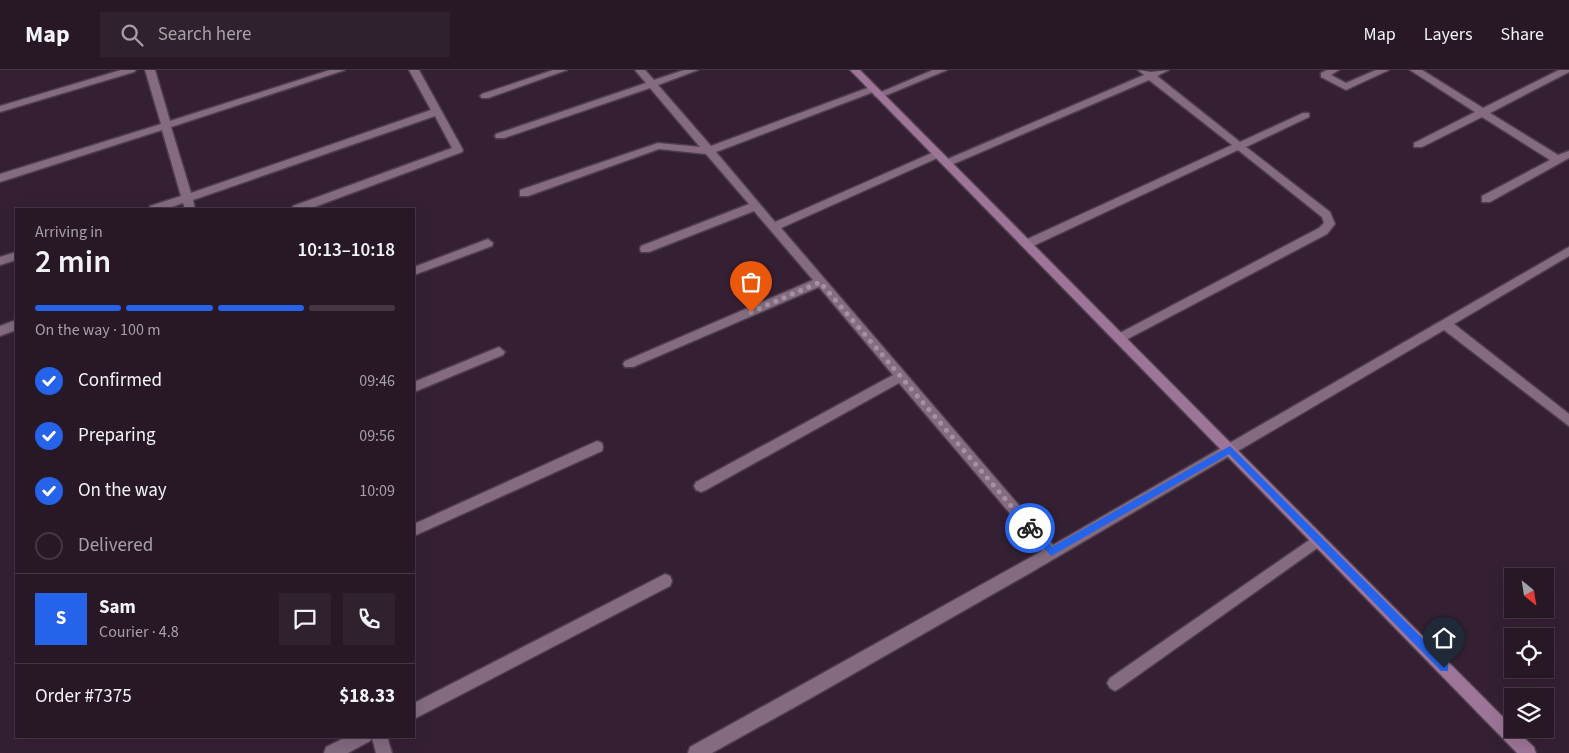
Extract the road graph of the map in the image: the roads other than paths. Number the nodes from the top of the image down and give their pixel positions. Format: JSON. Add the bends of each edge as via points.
{"nodes":[{"id":1,"x":131,"y":70,"type":"edge"},
{"id":2,"x":150,"y":70,"type":"edge"},
{"id":3,"x":340,"y":70,"type":"edge"},
{"id":4,"x":414,"y":70,"type":"edge"},
{"id":5,"x":562,"y":70,"type":"edge"},
{"id":6,"x":640,"y":70,"type":"edge"},
{"id":7,"x":693,"y":70,"type":"edge"},
{"id":8,"x":855,"y":70,"type":"edge"},
{"id":9,"x":942,"y":70,"type":"edge"},
{"id":10,"x":1164,"y":70,"type":"edge"},
{"id":11,"x":1334,"y":70,"type":"edge"},
{"id":12,"x":1384,"y":70,"type":"edge"},
{"id":13,"x":1415,"y":70,"type":"edge"},
{"id":14,"x":1566,"y":70,"type":"edge"},
{"id":15,"x":1147,"y":73,"type":"edge"},
{"id":16,"x":652,"y":84,"type":"junction"},
{"id":17,"x":876,"y":92,"type":"junction"},
{"id":18,"x":485,"y":96,"type":"dead end"},
{"id":19,"x":0,"y":109,"type":"edge"},
{"id":20,"x":438,"y":112,"type":"junction"},
{"id":21,"x":1482,"y":112,"type":"junction"},
{"id":22,"x":1306,"y":115,"type":"dead end"},
{"id":23,"x":166,"y":125,"type":"junction"},
{"id":24,"x":500,"y":136,"type":"dead end"},
{"id":25,"x":1418,"y":145,"type":"dead end"},
{"id":26,"x":1239,"y":146,"type":"junction"},
{"id":27,"x":708,"y":151,"type":"junction"},
{"id":28,"x":1569,"y":154,"type":"edge"},
{"id":29,"x":942,"y":158,"type":"junction"},
{"id":30,"x":1558,"y":160,"type":"junction"},
{"id":31,"x":0,"y":178,"type":"edge"},
{"id":32,"x":524,"y":194,"type":"dead end"},
{"id":33,"x":187,"y":198,"type":"junction"},
{"id":34,"x":1486,"y":199,"type":"dead end"},
{"id":35,"x":755,"y":206,"type":"junction"},
{"id":36,"x":157,"y":208,"type":"edge"},
{"id":37,"x":190,"y":208,"type":"edge"},
{"id":38,"x":299,"y":208,"type":"edge"},
{"id":39,"x":774,"y":227,"type":"junction"},
{"id":40,"x":488,"y":243,"type":"dead end"},
{"id":41,"x":1027,"y":244,"type":"junction"},
{"id":42,"x":645,"y":248,"type":"dead end"},
{"id":43,"x":1569,"y":251,"type":"edge"},
{"id":44,"x":15,"y":256,"type":"edge"},
{"id":45,"x":0,"y":261,"type":"edge"},
{"id":46,"x":415,"y":271,"type":"edge"},
{"id":47,"x":820,"y":282,"type":"junction"},
{"id":48,"x":15,"y":324,"type":"edge"},
{"id":49,"x":1446,"y":324,"type":"junction"},
{"id":50,"x":0,"y":330,"type":"edge"},
{"id":51,"x":1120,"y":338,"type":"junction"},
{"id":52,"x":499,"y":352,"type":"dead end"},
{"id":53,"x":629,"y":364,"type":"dead end"},
{"id":54,"x":901,"y":376,"type":"junction"},
{"id":55,"x":415,"y":387,"type":"edge"},
{"id":56,"x":1569,"y":421,"type":"edge"},
{"id":57,"x":597,"y":447,"type":"dead end"},
{"id":58,"x":1230,"y":450,"type":"junction"},
{"id":59,"x":701,"y":486,"type":"dead end"},
{"id":60,"x":415,"y":530,"type":"edge"},
{"id":61,"x":1318,"y":540,"type":"junction"},
{"id":62,"x":1051,"y":552,"type":"junction"},
{"id":63,"x":665,"y":582,"type":"dead end"},
{"id":64,"x":1115,"y":683,"type":"dead end"},
{"id":65,"x":415,"y":710,"type":"edge"},
{"id":66,"x":361,"y":738,"type":"edge"},
{"id":67,"x":380,"y":738,"type":"edge"},
{"id":68,"x":332,"y":753,"type":"edge"},
{"id":69,"x":384,"y":753,"type":"edge"},
{"id":70,"x":696,"y":753,"type":"edge"},
{"id":71,"x":1528,"y":753,"type":"edge"}],
"edges":[{"from":1,"to":19,"type":"street"},
{"from":2,"to":23,"type":"street"},
{"from":3,"to":23,"type":"street"},
{"from":4,"to":20,"type":"street"},
{"from":5,"to":18,"type":"street"},
{"from":6,"to":16,"type":"street"},
{"from":7,"to":16,"type":"street"},
{"from":8,"to":17,"type":"street"},
{"from":9,"to":17,"type":"street"},
{"from":10,"to":15,"type":"street"},
{"from":11,"to":12,"type":"street","via":[[1324,75],[1346,88]]},
{"from":13,"to":21,"type":"street"},
{"from":14,"to":21,"type":"street"},
{"from":15,"to":26,"type":"street"},
{"from":15,"to":29,"type":"street"},
{"from":16,"to":24,"type":"street"},
{"from":16,"to":27,"type":"street"},
{"from":17,"to":27,"type":"street"},
{"from":17,"to":29,"type":"street"},
{"from":20,"to":33,"type":"street"},
{"from":20,"to":38,"type":"street","via":[[458,150]]},
{"from":21,"to":25,"type":"street"},
{"from":21,"to":30,"type":"street"},
{"from":22,"to":26,"type":"street"},
{"from":23,"to":31,"type":"street"},
{"from":23,"to":33,"type":"street"},
{"from":26,"to":41,"type":"street"},
{"from":26,"to":51,"type":"street","via":[[1326,215],[1330,224],[1323,231]]},
{"from":27,"to":32,"type":"street","via":[[658,146]]},
{"from":27,"to":35,"type":"street"},
{"from":28,"to":30,"type":"street"},
{"from":29,"to":39,"type":"street"},
{"from":29,"to":41,"type":"street"},
{"from":30,"to":34,"type":"street"},
{"from":33,"to":36,"type":"street"},
{"from":33,"to":37,"type":"street"},
{"from":35,"to":39,"type":"street"},
{"from":35,"to":42,"type":"street"},
{"from":39,"to":47,"type":"street"},
{"from":40,"to":46,"type":"street"},
{"from":41,"to":51,"type":"street"},
{"from":43,"to":49,"type":"street"},
{"from":44,"to":45,"type":"street"},
{"from":47,"to":53,"type":"street"},
{"from":47,"to":54,"type":"street"},
{"from":48,"to":50,"type":"street"},
{"from":49,"to":56,"type":"street"},
{"from":49,"to":58,"type":"street"},
{"from":51,"to":58,"type":"street"},
{"from":52,"to":55,"type":"street"},
{"from":54,"to":59,"type":"street"},
{"from":54,"to":62,"type":"street"},
{"from":57,"to":60,"type":"street"},
{"from":58,"to":61,"type":"street"},
{"from":58,"to":62,"type":"street"},
{"from":61,"to":64,"type":"street"},
{"from":61,"to":71,"type":"street"},
{"from":62,"to":70,"type":"street"},
{"from":63,"to":65,"type":"street"},
{"from":66,"to":68,"type":"street"},
{"from":67,"to":69,"type":"street"}]}
